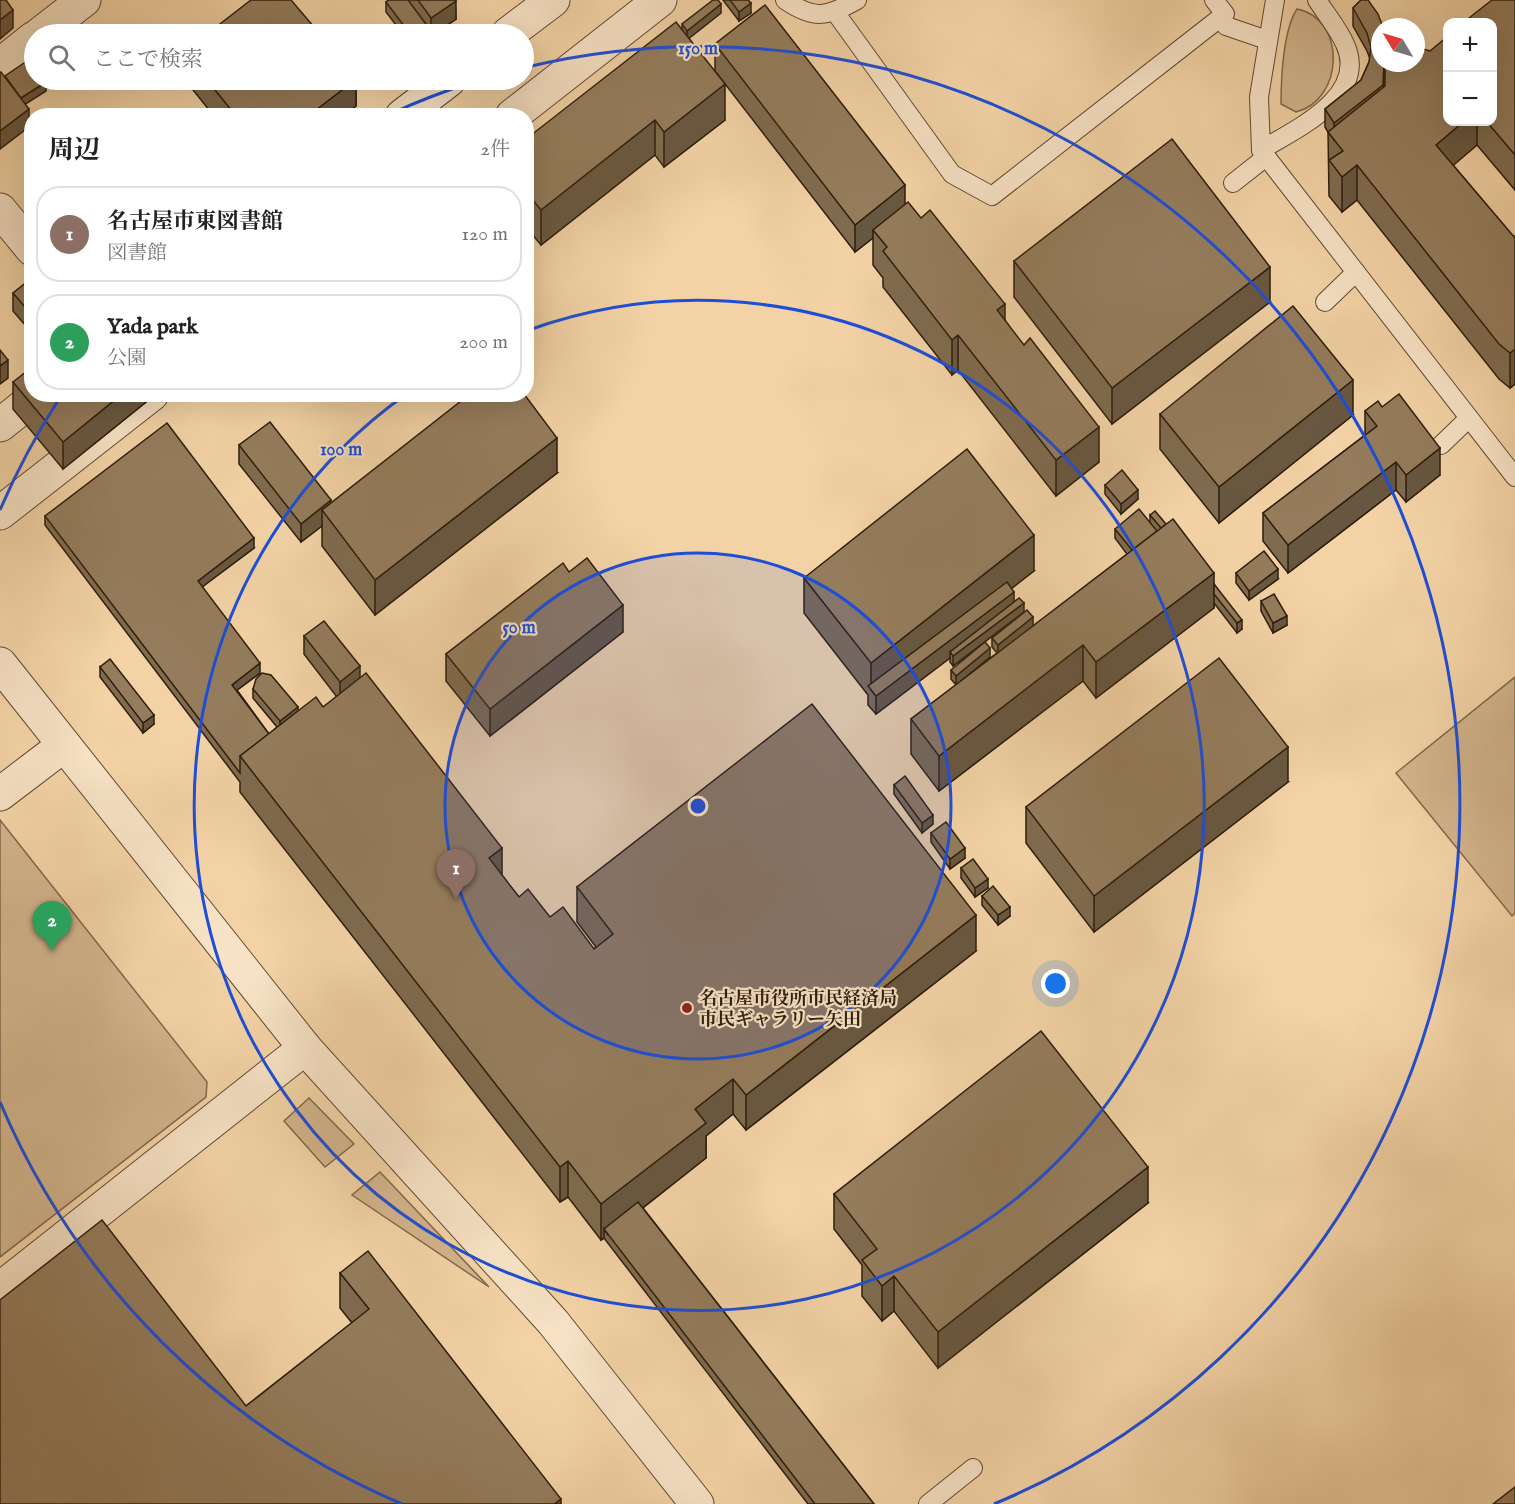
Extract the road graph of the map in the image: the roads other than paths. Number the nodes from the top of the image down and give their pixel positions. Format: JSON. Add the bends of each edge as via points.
{"nodes":[{"id":1,"x":84,"y":0,"type":"edge"},
{"id":2,"x":553,"y":0,"type":"edge"},
{"id":3,"x":660,"y":0,"type":"edge"},
{"id":4,"x":784,"y":0,"type":"edge"},
{"id":5,"x":857,"y":0,"type":"edge"},
{"id":6,"x":1214,"y":0,"type":"edge"},
{"id":7,"x":1275,"y":0,"type":"edge"},
{"id":8,"x":1317,"y":0,"type":"edge"},
{"id":9,"x":835,"y":12,"type":"junction"},
{"id":10,"x":1220,"y":18,"type":"junction"},
{"id":11,"x":53,"y":24,"type":"edge"},
{"id":12,"x":521,"y":24,"type":"edge"},
{"id":13,"x":1267,"y":40,"type":"junction"},
{"id":14,"x":24,"y":46,"type":"edge"},
{"id":15,"x":0,"y":65,"type":"edge"},
{"id":16,"x":436,"y":90,"type":"edge"},
{"id":17,"x":412,"y":108,"type":"edge"},
{"id":18,"x":522,"y":108,"type":"edge"},
{"id":19,"x":1264,"y":154,"type":"junction"},
{"id":20,"x":1233,"y":183,"type":"dead end"},
{"id":21,"x":0,"y":210,"type":"edge"},
{"id":22,"x":24,"y":239,"type":"edge"},
{"id":23,"x":1356,"y":272,"type":"junction"},
{"id":24,"x":1325,"y":302,"type":"dead end"},
{"id":25,"x":29,"y":402,"type":"edge"},
{"id":26,"x":142,"y":402,"type":"edge"},
{"id":27,"x":1469,"y":418,"type":"junction"},
{"id":28,"x":0,"y":424,"type":"edge"},
{"id":29,"x":1441,"y":445,"type":"edge"},
{"id":30,"x":1515,"y":477,"type":"edge"},
{"id":31,"x":0,"y":513,"type":"edge"},
{"id":32,"x":0,"y":664,"type":"edge"},
{"id":33,"x":63,"y":746,"type":"junction"},
{"id":34,"x":0,"y":795,"type":"edge"},
{"id":35,"x":305,"y":1048,"type":"junction"},
{"id":36,"x":0,"y":1289,"type":"edge"},
{"id":37,"x":973,"y":1468,"type":"dead end"},
{"id":38,"x":697,"y":1504,"type":"edge"},
{"id":39,"x":928,"y":1504,"type":"edge"}],
"edges":[{"from":1,"to":11,"type":"street"},
{"from":2,"to":12,"type":"street"},
{"from":3,"to":18,"type":"street"},
{"from":4,"to":9,"type":"lane","via":[[804,13]]},
{"from":5,"to":9,"type":"lane"},
{"from":6,"to":10,"type":"lane","via":[[1225,14]]},
{"from":7,"to":13,"type":"lane"},
{"from":8,"to":19,"type":"lane","via":[[1345,43],[1350,71],[1345,86],[1337,98]]},
{"from":9,"to":10,"type":"lane","via":[[952,174],[992,196]]},
{"from":10,"to":13,"type":"lane","via":[[1226,26]]},
{"from":13,"to":19,"type":"lane","via":[[1259,97]]},
{"from":14,"to":15,"type":"street"},
{"from":16,"to":17,"type":"street"},
{"from":19,"to":20,"type":"lane"},
{"from":19,"to":23,"type":"lane"},
{"from":21,"to":22,"type":"street"},
{"from":23,"to":24,"type":"lane"},
{"from":23,"to":27,"type":"lane"},
{"from":25,"to":28,"type":"street"},
{"from":26,"to":31,"type":"street"},
{"from":27,"to":29,"type":"lane"},
{"from":27,"to":30,"type":"lane"},
{"from":32,"to":33,"type":"street"},
{"from":33,"to":34,"type":"street"},
{"from":33,"to":35,"type":"street"},
{"from":35,"to":36,"type":"street"},
{"from":35,"to":38,"type":"street","via":[[553,1322]]},
{"from":37,"to":39,"type":"lane"}]}
